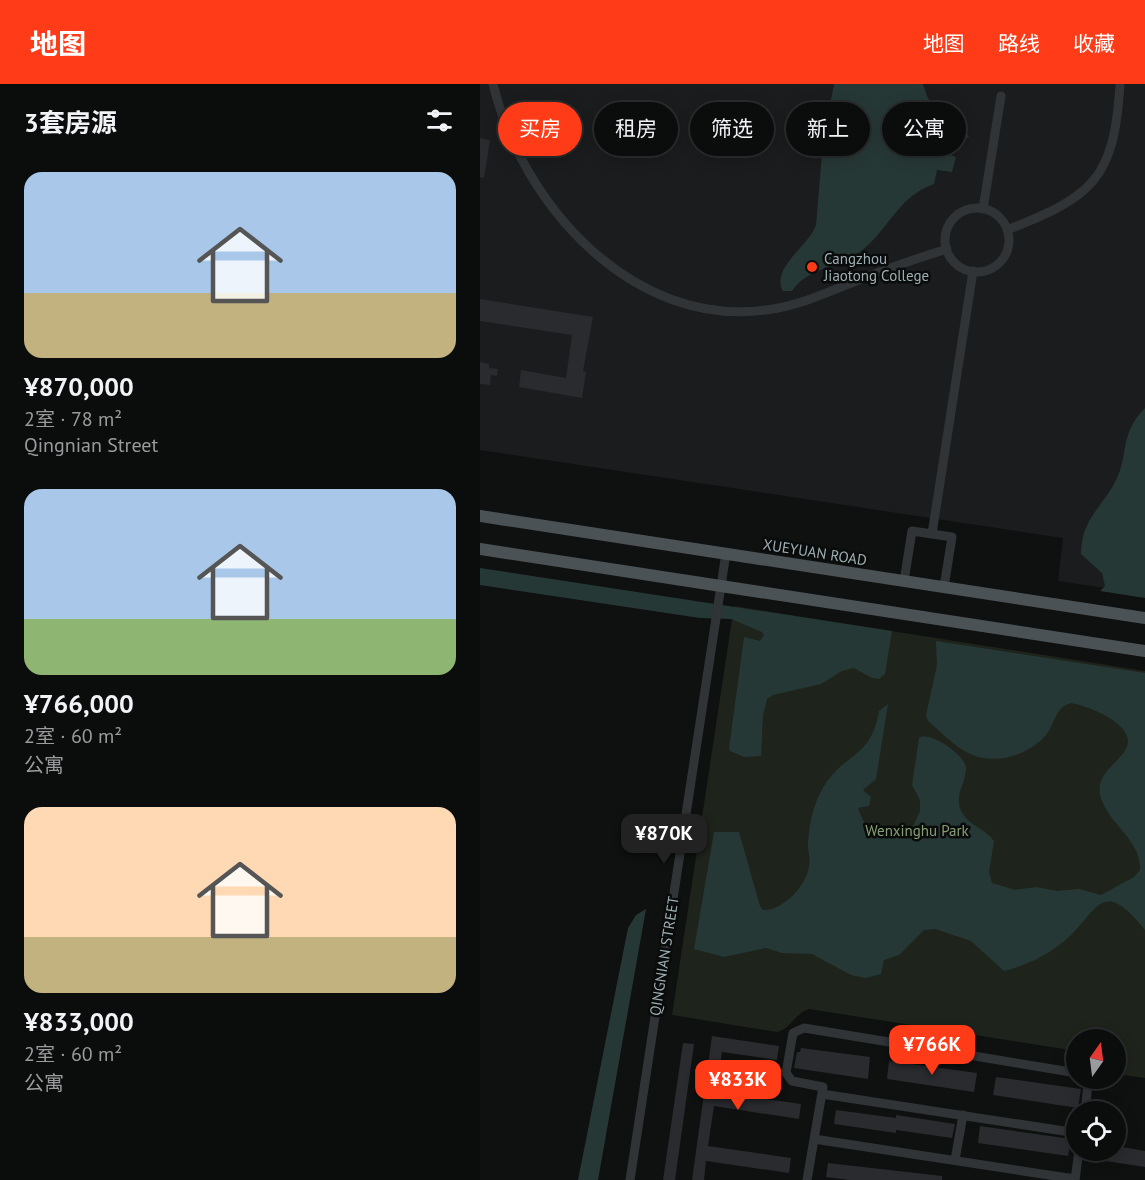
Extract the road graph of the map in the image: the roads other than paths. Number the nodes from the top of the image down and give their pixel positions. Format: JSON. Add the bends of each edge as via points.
{"nodes":[{"id":1,"x":493,"y":84,"type":"edge"},
{"id":2,"x":1120,"y":84,"type":"edge"},
{"id":3,"x":1001,"y":96,"type":"dead end"},
{"id":4,"x":983,"y":209,"type":"junction"},
{"id":5,"x":1007,"y":230,"type":"junction"},
{"id":6,"x":947,"y":249,"type":"junction"},
{"id":7,"x":973,"y":271,"type":"junction"},
{"id":8,"x":480,"y":516,"type":"edge"},
{"id":9,"x":932,"y":534,"type":"junction"},
{"id":10,"x":480,"y":549,"type":"edge"},
{"id":11,"x":726,"y":554,"type":"junction"},
{"id":12,"x":904,"y":581,"type":"junction"},
{"id":13,"x":721,"y":586,"type":"junction"},
{"id":14,"x":944,"y":587,"type":"junction"},
{"id":15,"x":1145,"y":618,"type":"edge"},
{"id":16,"x":1145,"y":651,"type":"edge"},
{"id":17,"x":1066,"y":1071,"type":"edge"},
{"id":18,"x":822,"y":1094,"type":"junction"},
{"id":19,"x":963,"y":1115,"type":"junction"},
{"id":20,"x":1066,"y":1131,"type":"edge"},
{"id":21,"x":814,"y":1139,"type":"junction"},
{"id":22,"x":955,"y":1160,"type":"junction"},
{"id":23,"x":1077,"y":1161,"type":"edge"},
{"id":24,"x":1075,"y":1179,"type":"edge"},
{"id":25,"x":630,"y":1180,"type":"edge"},
{"id":26,"x":807,"y":1180,"type":"edge"}],
"edges":[{"from":1,"to":6,"type":"street","via":[[513,139],[561,220],[594,254],[656,293],[704,307],[766,310],[805,301]]},
{"from":2,"to":5,"type":"street","via":[[1114,140],[1097,177],[1076,198],[1052,213]]},
{"from":3,"to":4,"type":"street"},
{"from":4,"to":5,"type":"street","via":[[997,215]]},
{"from":4,"to":6,"type":"street","via":[[968,210],[952,220],[946,237]]},
{"from":5,"to":7,"type":"street","via":[[1009,242],[1002,259],[987,270]]},
{"from":6,"to":7,"type":"street","via":[[957,264]]},
{"from":7,"to":9,"type":"street"},
{"from":8,"to":11,"type":"main road","name":"XUEYUAN ROAD"},
{"from":9,"to":12,"type":"street","via":[[912,531]]},
{"from":9,"to":14,"type":"street","via":[[952,537]]},
{"from":10,"to":13,"type":"main road"},
{"from":11,"to":12,"type":"main road","name":"XUEYUAN ROAD"},
{"from":11,"to":13,"type":"street","name":"QINGNIAN STREET"},
{"from":12,"to":14,"type":"main road","name":"XUEYUAN ROAD"},
{"from":13,"to":16,"type":"main road"},
{"from":13,"to":25,"type":"street","name":"QINGNIAN STREET"},
{"from":14,"to":15,"type":"main road","name":"XUEYUAN ROAD"},
{"from":17,"to":18,"type":"street","via":[[804,1028],[793,1033],[786,1073],[792,1081],[823,1087]]},
{"from":18,"to":19,"type":"street"},
{"from":18,"to":21,"type":"street"},
{"from":19,"to":20,"type":"street"},
{"from":19,"to":22,"type":"street"},
{"from":21,"to":22,"type":"street"},
{"from":21,"to":26,"type":"street"},
{"from":22,"to":24,"type":"street"},
{"from":23,"to":24,"type":"street"}]}
